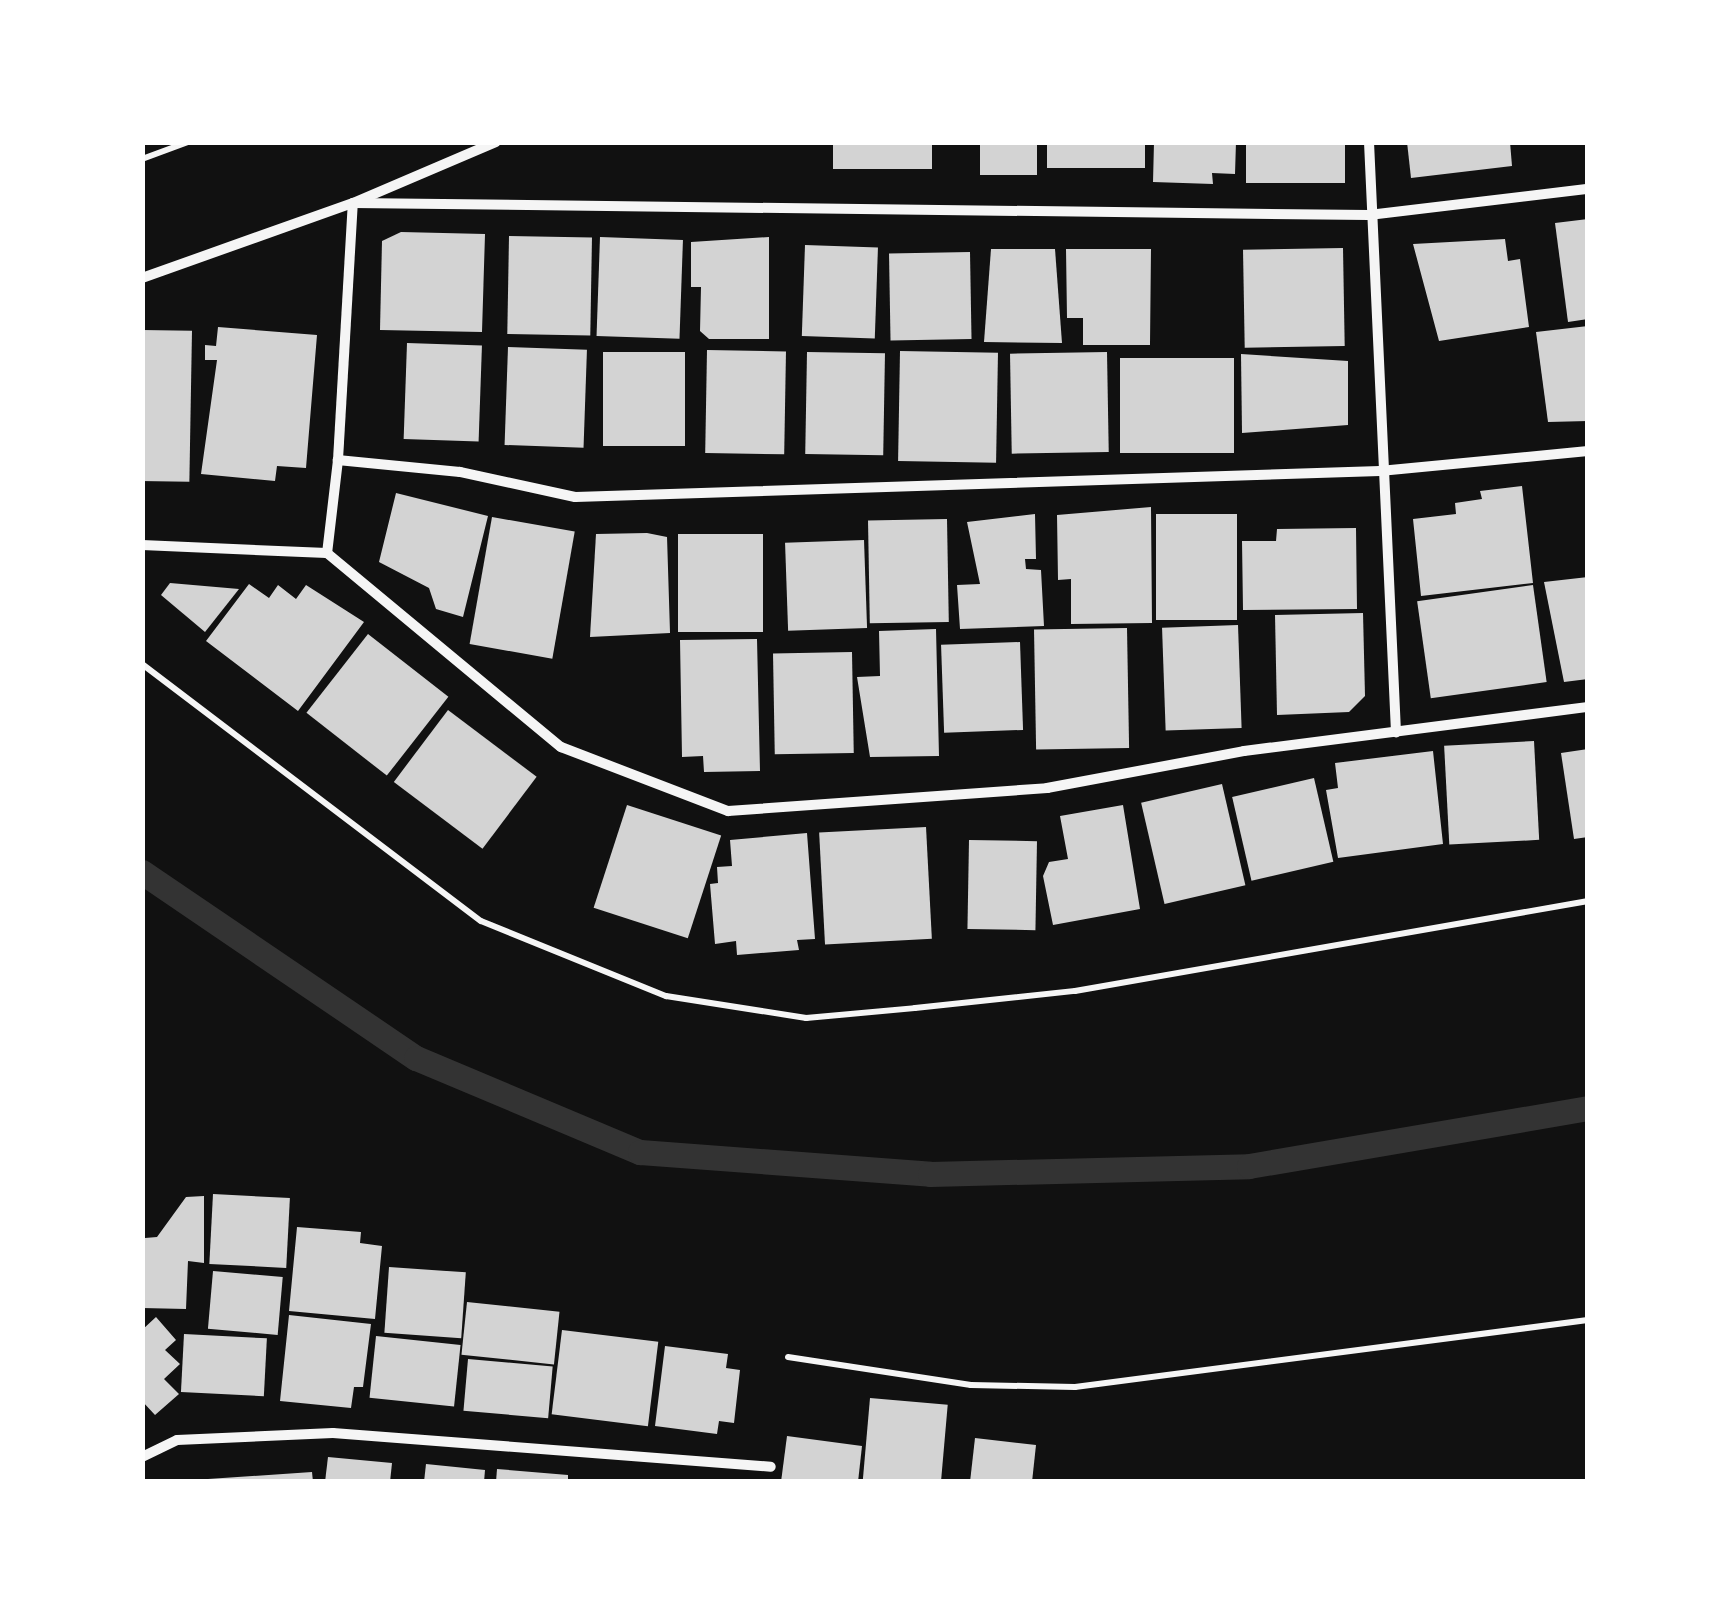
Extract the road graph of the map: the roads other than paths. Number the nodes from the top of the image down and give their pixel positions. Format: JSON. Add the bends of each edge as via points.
{"nodes":[{"id":1,"x":496,"y":142,"type":"edge"},
{"id":2,"x":1368,"y":142,"type":"edge"},
{"id":3,"x":1588,"y":189,"type":"edge"},
{"id":4,"x":353,"y":202,"type":"junction"},
{"id":5,"x":1369,"y":215,"type":"junction"},
{"id":6,"x":142,"y":278,"type":"edge"},
{"id":7,"x":1588,"y":451,"type":"edge"},
{"id":8,"x":338,"y":460,"type":"junction"},
{"id":9,"x":1380,"y":471,"type":"junction"},
{"id":10,"x":142,"y":545,"type":"edge"},
{"id":11,"x":326,"y":553,"type":"junction"},
{"id":12,"x":1588,"y":707,"type":"edge"},
{"id":13,"x":1396,"y":732,"type":"junction"},
{"id":14,"x":142,"y":1457,"type":"edge"},
{"id":15,"x":770,"y":1467,"type":"dead end"}],
"edges":[{"from":1,"to":4,"type":"street"},
{"from":2,"to":5,"type":"street"},
{"from":3,"to":5,"type":"street"},
{"from":4,"to":5,"type":"street"},
{"from":4,"to":6,"type":"street"},
{"from":4,"to":8,"type":"street"},
{"from":5,"to":9,"type":"street"},
{"from":7,"to":9,"type":"street"},
{"from":8,"to":9,"type":"street","via":[[460,472],[576,497]]},
{"from":8,"to":11,"type":"street"},
{"from":9,"to":13,"type":"street"},
{"from":10,"to":11,"type":"street"},
{"from":11,"to":13,"type":"street","via":[[561,746],[728,811],[1047,788]]},
{"from":12,"to":13,"type":"street"},
{"from":14,"to":15,"type":"street","via":[[177,1440],[333,1433]]}]}
